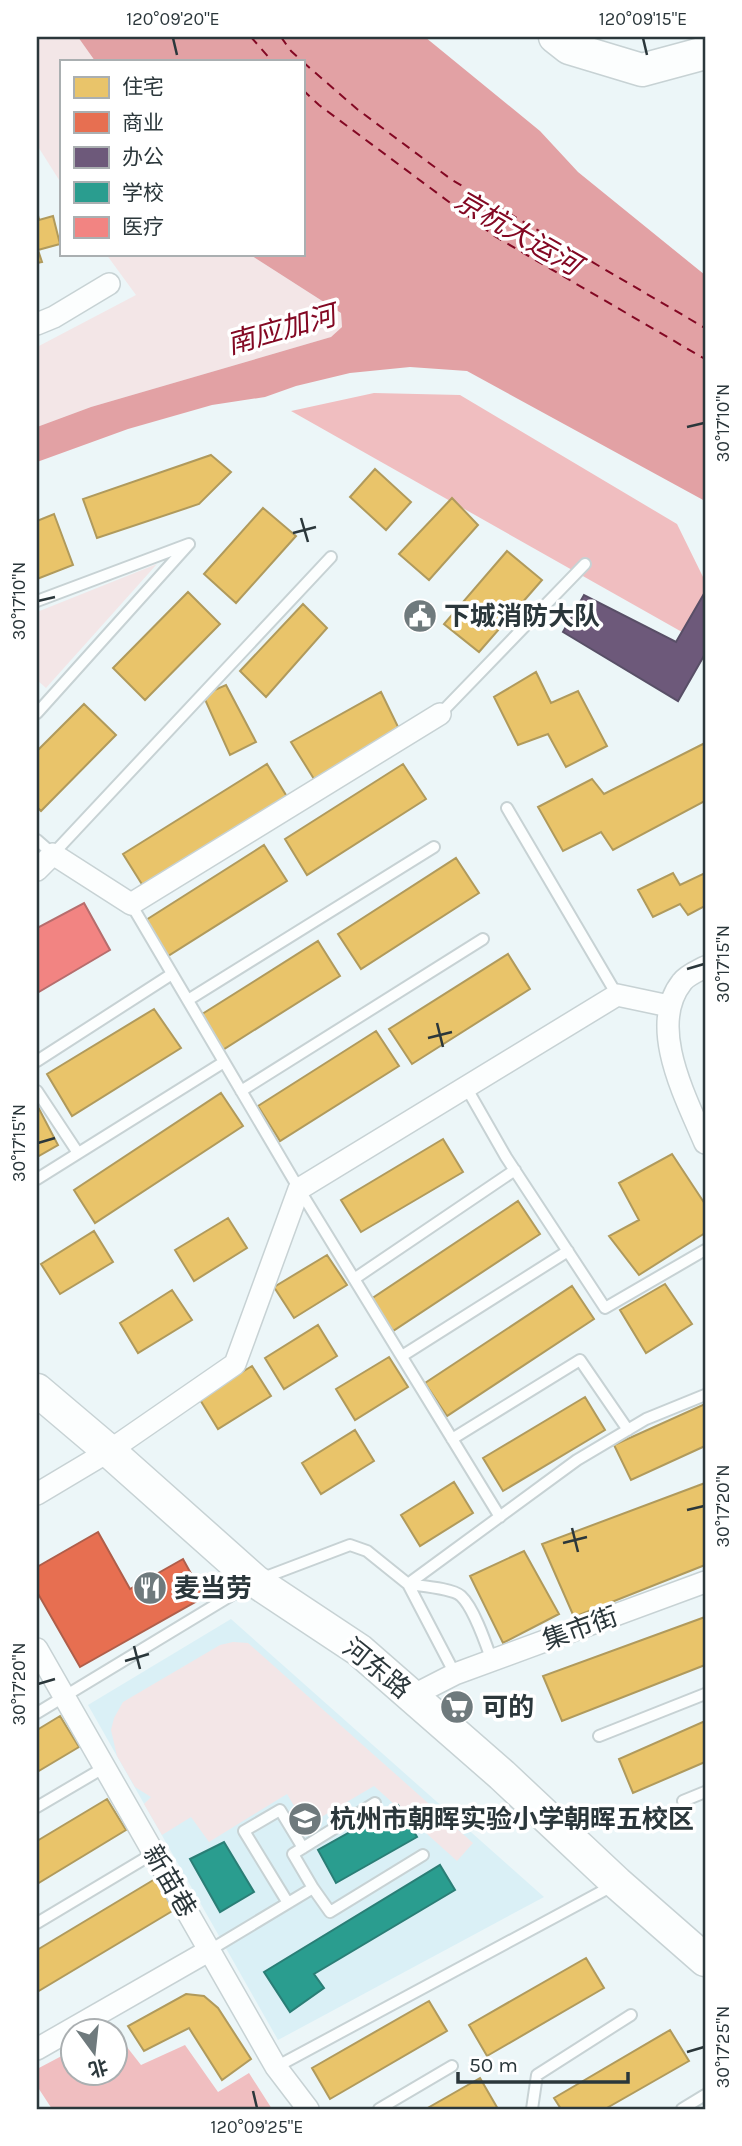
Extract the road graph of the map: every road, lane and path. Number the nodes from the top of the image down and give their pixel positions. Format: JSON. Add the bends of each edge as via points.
{"nodes":[{"id":1,"x":555,"y":37,"type":"edge"},
{"id":2,"x":705,"y":53,"type":"edge"},
{"id":3,"x":109,"y":284,"type":"dead end"},
{"id":4,"x":37,"y":324,"type":"edge"},
{"id":5,"x":331,"y":557,"type":"dead end"},
{"id":6,"x":585,"y":564,"type":"dead end"},
{"id":7,"x":37,"y":601,"type":"edge"},
{"id":8,"x":39,"y":705,"type":"edge"},
{"id":9,"x":440,"y":714,"type":"joint"},
{"id":10,"x":507,"y":808,"type":"dead end"},
{"id":11,"x":45,"y":847,"type":"edge"},
{"id":12,"x":434,"y":847,"type":"dead end"},
{"id":13,"x":37,"y":870,"type":"edge"},
{"id":14,"x":131,"y":904,"type":"junction"},
{"id":15,"x":482,"y":939,"type":"dead end"},
{"id":16,"x":705,"y":967,"type":"edge"},
{"id":17,"x":172,"y":974,"type":"junction"},
{"id":18,"x":617,"y":995,"type":"junction"},
{"id":19,"x":188,"y":1000,"type":"junction"},
{"id":20,"x":669,"y":1006,"type":"junction"},
{"id":21,"x":37,"y":1060,"type":"edge"},
{"id":22,"x":224,"y":1062,"type":"junction"},
{"id":23,"x":466,"y":1087,"type":"junction"},
{"id":24,"x":37,"y":1091,"type":"edge"},
{"id":25,"x":241,"y":1091,"type":"junction"},
{"id":26,"x":705,"y":1143,"type":"edge"},
{"id":27,"x":78,"y":1153,"type":"junction"},
{"id":28,"x":515,"y":1170,"type":"junction"},
{"id":29,"x":37,"y":1179,"type":"edge"},
{"id":30,"x":299,"y":1189,"type":"junction"},
{"id":31,"x":705,"y":1250,"type":"edge"},
{"id":32,"x":568,"y":1251,"type":"junction"},
{"id":33,"x":354,"y":1279,"type":"junction"},
{"id":34,"x":402,"y":1356,"type":"junction"},
{"id":35,"x":37,"y":1390,"type":"edge"},
{"id":36,"x":705,"y":1395,"type":"edge"},
{"id":37,"x":628,"y":1430,"type":"junction"},
{"id":38,"x":452,"y":1439,"type":"junction"},
{"id":39,"x":109,"y":1451,"type":"junction"},
{"id":40,"x":37,"y":1494,"type":"edge"},
{"id":41,"x":500,"y":1517,"type":"junction"},
{"id":42,"x":255,"y":1581,"type":"junction"},
{"id":43,"x":705,"y":1582,"type":"edge"},
{"id":44,"x":408,"y":1584,"type":"junction"},
{"id":45,"x":37,"y":1649,"type":"edge"},
{"id":46,"x":492,"y":1661,"type":"junction"},
{"id":47,"x":455,"y":1674,"type":"junction"},
{"id":48,"x":705,"y":1694,"type":"edge"},
{"id":49,"x":412,"y":1696,"type":"junction"},
{"id":50,"x":66,"y":1697,"type":"junction"},
{"id":51,"x":37,"y":1713,"type":"edge"},
{"id":52,"x":599,"y":1737,"type":"dead end"},
{"id":53,"x":106,"y":1767,"type":"junction"},
{"id":54,"x":705,"y":1792,"type":"edge"},
{"id":55,"x":683,"y":1801,"type":"dead end"},
{"id":56,"x":375,"y":1803,"type":"dead end"},
{"id":57,"x":37,"y":1807,"type":"edge"},
{"id":58,"x":303,"y":1848,"type":"junction"},
{"id":59,"x":154,"y":1853,"type":"junction"},
{"id":60,"x":423,"y":1856,"type":"dead end"},
{"id":61,"x":617,"y":1883,"type":"junction"},
{"id":62,"x":313,"y":1888,"type":"junction"},
{"id":63,"x":288,"y":1903,"type":"junction"},
{"id":64,"x":37,"y":1923,"type":"edge"},
{"id":65,"x":210,"y":1950,"type":"junction"},
{"id":66,"x":705,"y":1960,"type":"edge"},
{"id":67,"x":631,"y":2015,"type":"dead end"},
{"id":68,"x":37,"y":2049,"type":"edge"},
{"id":69,"x":452,"y":2066,"type":"dead end"},
{"id":70,"x":276,"y":2067,"type":"junction"},
{"id":71,"x":705,"y":2095,"type":"edge"},
{"id":72,"x":307,"y":2109,"type":"edge"},
{"id":73,"x":379,"y":2109,"type":"edge"},
{"id":74,"x":532,"y":2109,"type":"edge"},
{"id":75,"x":682,"y":2109,"type":"edge"}],
"edges":[{"from":1,"to":2,"type":"main road","via":[[569,48],[642,70]]},
{"from":3,"to":4,"type":"street"},
{"from":5,"to":11,"type":"lane"},
{"from":6,"to":9,"type":"lane"},
{"from":7,"to":8,"type":"lane","via":[[189,544]]},
{"from":9,"to":14,"type":"street"},
{"from":10,"to":18,"type":"lane"},
{"from":11,"to":13,"type":"street"},
{"from":11,"to":14,"type":"street"},
{"from":12,"to":19,"type":"lane"},
{"from":14,"to":17,"type":"lane"},
{"from":15,"to":25,"type":"lane"},
{"from":16,"to":20,"type":"street","via":[[683,979]]},
{"from":17,"to":19,"type":"lane"},
{"from":17,"to":21,"type":"lane"},
{"from":18,"to":20,"type":"street"},
{"from":18,"to":23,"type":"street"},
{"from":19,"to":22,"type":"lane"},
{"from":20,"to":26,"type":"street","via":[[670,1047],[680,1085]]},
{"from":22,"to":25,"type":"lane"},
{"from":22,"to":27,"type":"lane"},
{"from":23,"to":28,"type":"lane"},
{"from":23,"to":30,"type":"street"},
{"from":24,"to":27,"type":"lane"},
{"from":25,"to":30,"type":"lane"},
{"from":27,"to":29,"type":"lane"},
{"from":28,"to":32,"type":"lane"},
{"from":28,"to":33,"type":"lane"},
{"from":30,"to":33,"type":"lane"},
{"from":30,"to":39,"type":"street","via":[[235,1364]]},
{"from":31,"to":32,"type":"lane","via":[[605,1308]]},
{"from":32,"to":34,"type":"lane"},
{"from":33,"to":34,"type":"lane"},
{"from":34,"to":38,"type":"lane"},
{"from":35,"to":39,"type":"main road","name":"河东路"},
{"from":36,"to":37,"type":"lane"},
{"from":37,"to":38,"type":"lane","via":[[580,1360]]},
{"from":37,"to":41,"type":"lane","via":[[577,1460]]},
{"from":38,"to":41,"type":"lane"},
{"from":39,"to":40,"type":"street"},
{"from":39,"to":42,"type":"main road","name":"河东路"},
{"from":41,"to":44,"type":"lane"},
{"from":42,"to":44,"type":"lane","via":[[349,1545],[367,1551]]},
{"from":42,"to":49,"type":"main road","name":"河东路","via":[[359,1650]]},
{"from":42,"to":50,"type":"lane"},
{"from":43,"to":46,"type":"street","name":"集市街"},
{"from":44,"to":46,"type":"lane","via":[[461,1597]]},
{"from":44,"to":47,"type":"lane"},
{"from":45,"to":50,"type":"street","name":"新苗巷"},
{"from":46,"to":47,"type":"street","name":"集市街"},
{"from":47,"to":49,"type":"street","name":"集市街"},
{"from":48,"to":52,"type":"lane"},
{"from":49,"to":61,"type":"main road","name":"河东路"},
{"from":50,"to":51,"type":"lane"},
{"from":50,"to":53,"type":"street","name":"新苗巷"},
{"from":53,"to":57,"type":"lane"},
{"from":53,"to":59,"type":"street","name":"新苗巷"},
{"from":54,"to":55,"type":"lane"},
{"from":56,"to":58,"type":"lane"},
{"from":58,"to":62,"type":"lane","via":[[293,1854]]},
{"from":58,"to":63,"type":"lane","via":[[281,1810],[244,1831]]},
{"from":59,"to":64,"type":"lane"},
{"from":59,"to":65,"type":"street","name":"新苗巷"},
{"from":60,"to":62,"type":"lane","via":[[330,1912]]},
{"from":61,"to":66,"type":"main road","name":"河东路"},
{"from":61,"to":70,"type":"lane"},
{"from":62,"to":63,"type":"lane"},
{"from":63,"to":65,"type":"lane"},
{"from":65,"to":68,"type":"street"},
{"from":65,"to":70,"type":"street","name":"新苗巷"},
{"from":67,"to":74,"type":"lane","via":[[537,2076]]},
{"from":69,"to":73,"type":"lane"},
{"from":70,"to":72,"type":"street","name":"新苗巷"},
{"from":71,"to":75,"type":"lane"}]}
